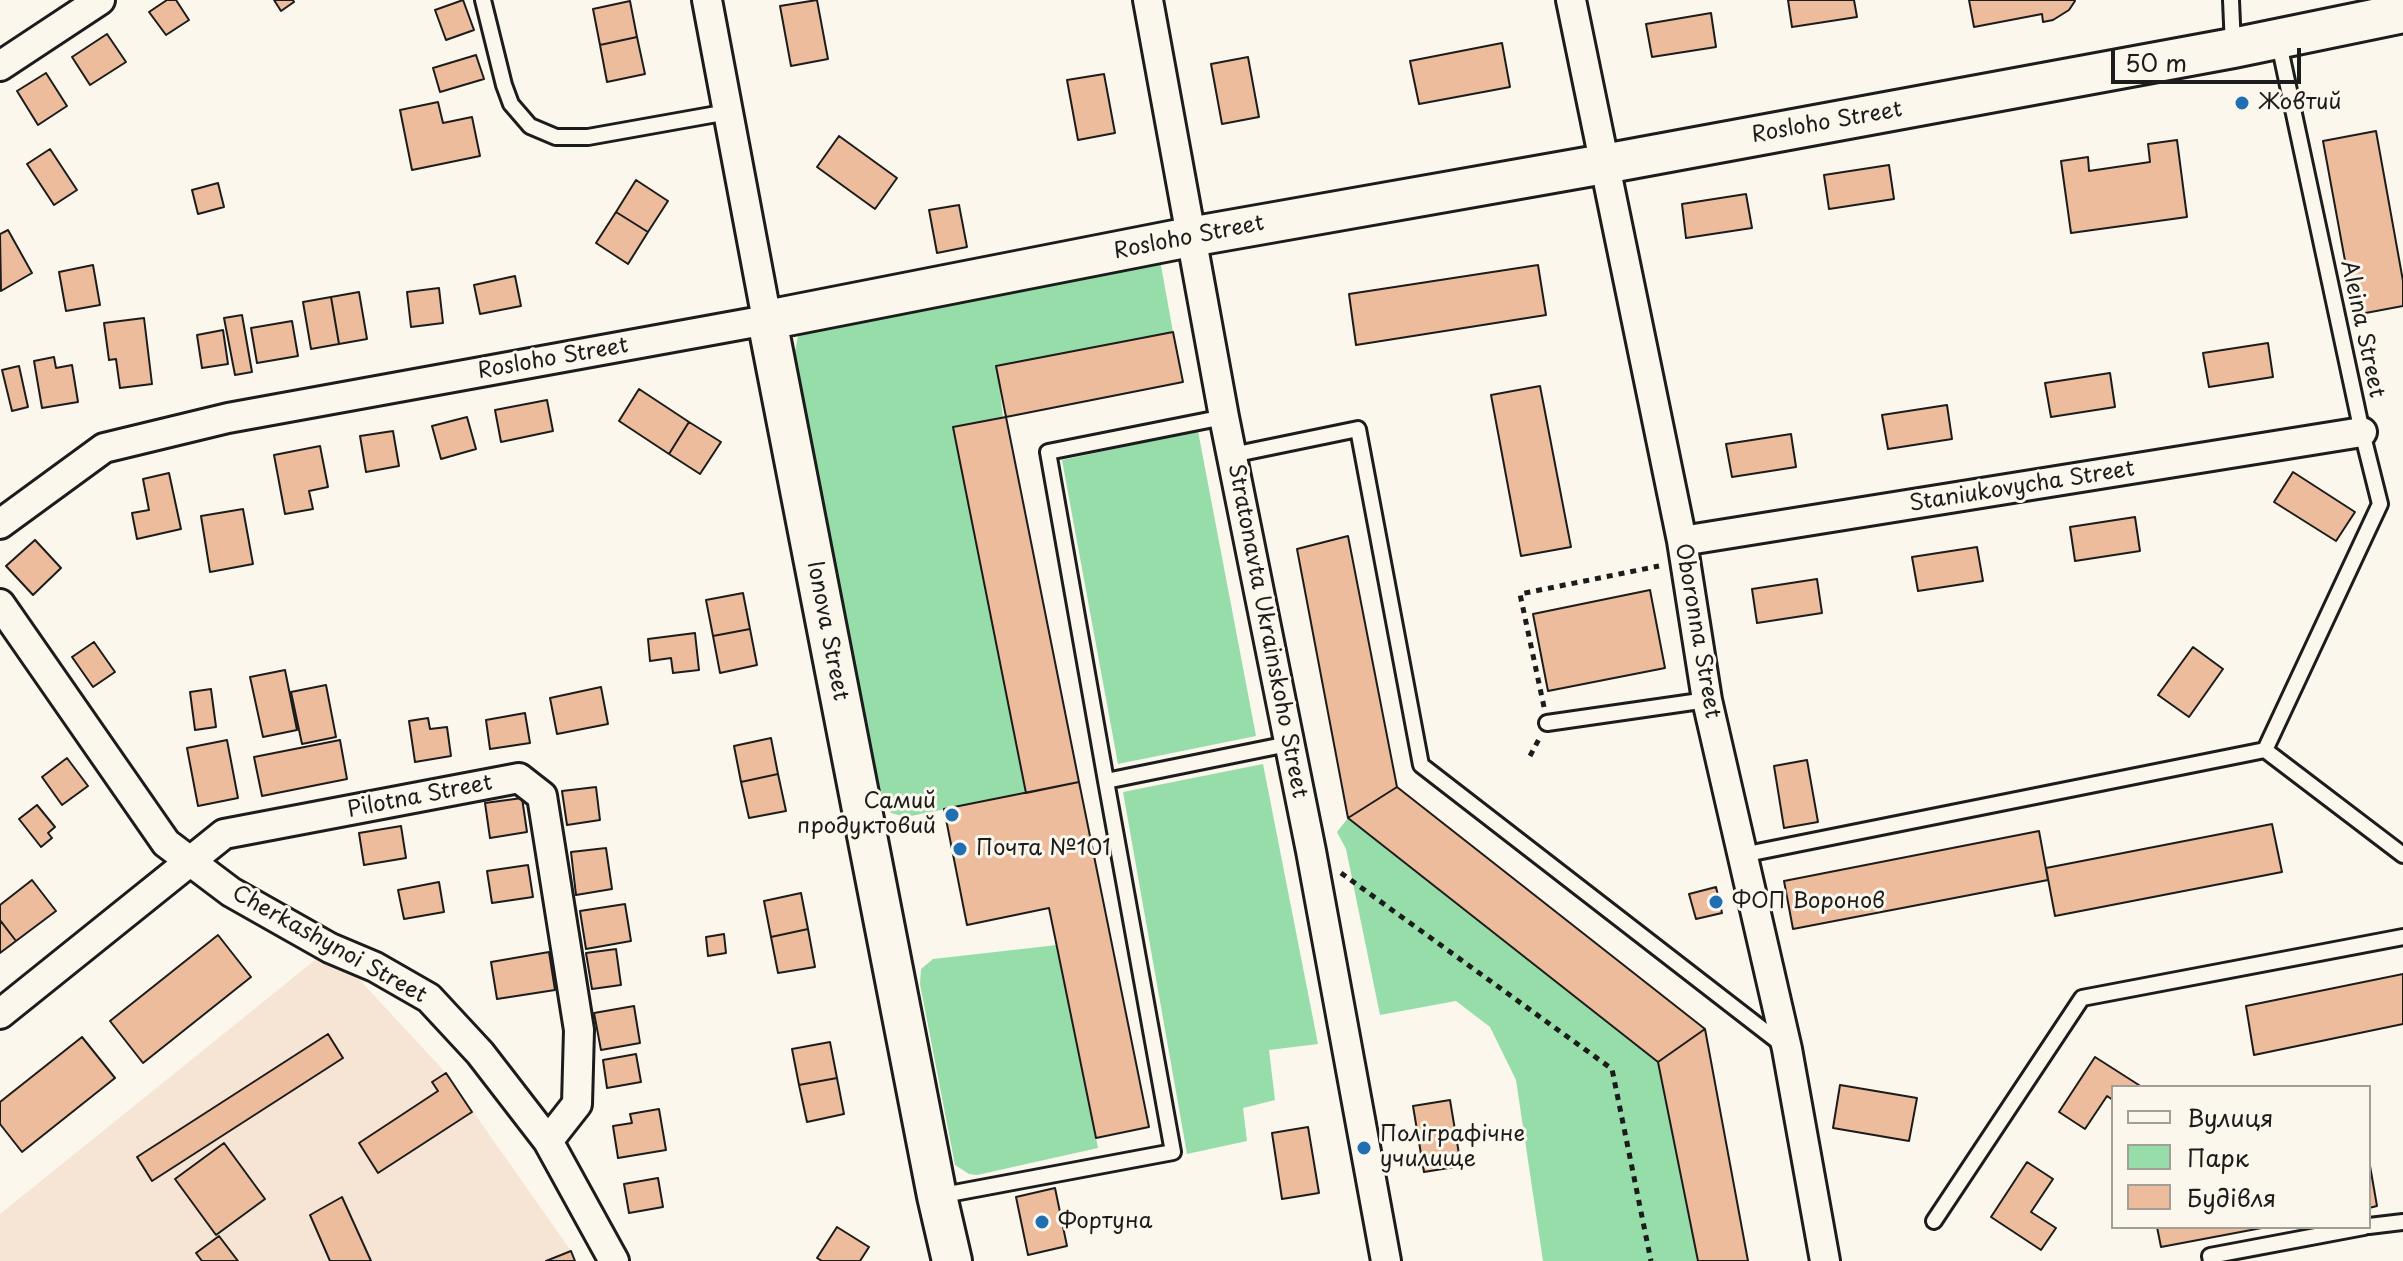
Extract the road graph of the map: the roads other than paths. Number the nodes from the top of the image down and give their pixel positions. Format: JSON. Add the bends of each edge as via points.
{"nodes":[{"id":1,"x":100,"y":0,"type":"edge"},
{"id":2,"x":483,"y":0,"type":"edge"},
{"id":3,"x":707,"y":0,"type":"edge"},
{"id":4,"x":1148,"y":0,"type":"edge"},
{"id":5,"x":1571,"y":0,"type":"edge"},
{"id":6,"x":2231,"y":0,"type":"edge"},
{"id":7,"x":2403,"y":13,"type":"edge"},
{"id":8,"x":2278,"y":39,"type":"junction"},
{"id":9,"x":2233,"y":48,"type":"junction"},
{"id":10,"x":0,"y":66,"type":"edge"},
{"id":11,"x":728,"y":112,"type":"junction"},
{"id":12,"x":1604,"y":164,"type":"junction"},
{"id":13,"x":1190,"y":237,"type":"junction"},
{"id":14,"x":767,"y":320,"type":"junction"},
{"id":15,"x":1224,"y":417,"type":"junction"},
{"id":16,"x":2362,"y":432,"type":"junction"},
{"id":17,"x":1232,"y":455,"type":"junction"},
{"id":18,"x":0,"y":524,"type":"edge"},
{"id":19,"x":1683,"y":551,"type":"junction"},
{"id":20,"x":0,"y":604,"type":"edge"},
{"id":21,"x":1707,"y":700,"type":"junction"},
{"id":22,"x":1547,"y":723,"type":"road end"},
{"id":23,"x":1288,"y":744,"type":"junction"},
{"id":24,"x":2265,"y":750,"type":"junction"},
{"id":25,"x":1106,"y":781,"type":"junction"},
{"id":26,"x":1742,"y":855,"type":"junction"},
{"id":27,"x":2403,"y":855,"type":"edge"},
{"id":28,"x":190,"y":861,"type":"junction"},
{"id":29,"x":2403,"y":937,"type":"edge"},
{"id":30,"x":0,"y":1014,"type":"edge"},
{"id":31,"x":1787,"y":1049,"type":"junction"},
{"id":32,"x":548,"y":1141,"type":"junction"},
{"id":33,"x":937,"y":1196,"type":"junction"},
{"id":34,"x":1934,"y":1221,"type":"dead end"},
{"id":35,"x":2403,"y":1222,"type":"edge"},
{"id":36,"x":2371,"y":1226,"type":"edge"},
{"id":37,"x":2351,"y":1229,"type":"edge"},
{"id":38,"x":614,"y":1261,"type":"edge"},
{"id":39,"x":952,"y":1261,"type":"edge"},
{"id":40,"x":1386,"y":1261,"type":"edge"},
{"id":41,"x":1825,"y":1261,"type":"edge"},
{"id":42,"x":2211,"y":1261,"type":"edge"}],
"edges":[{"from":1,"to":10,"type":"street"},
{"from":2,"to":11,"type":"lane","via":[[507,94],[530,126],[556,137],[588,137]]},
{"from":3,"to":11,"type":"street","name":"Ionova Street"},
{"from":4,"to":13,"type":"street","name":"Stratonavta Ukrainskoho Street"},
{"from":5,"to":12,"type":"street","name":"Oboronna Street"},
{"from":6,"to":9,"type":"lane"},
{"from":7,"to":8,"type":"street","name":"Rosloho Street"},
{"from":8,"to":9,"type":"street","name":"Rosloho Street"},
{"from":8,"to":16,"type":"lane","name":"Aleina Street"},
{"from":9,"to":12,"type":"street","name":"Rosloho Street"},
{"from":11,"to":14,"type":"street","name":"Ionova Street"},
{"from":12,"to":13,"type":"street","name":"Rosloho Street"},
{"from":12,"to":19,"type":"street","name":"Oboronna Street"},
{"from":13,"to":14,"type":"street","name":"Rosloho Street"},
{"from":13,"to":15,"type":"street","name":"Stratonavta Ukrainskoho Street"},
{"from":14,"to":18,"type":"street","name":"Rosloho Street","via":[[228,418],[104,448]]},
{"from":14,"to":33,"type":"street","name":"Ionova Street"},
{"from":15,"to":17,"type":"street","name":"Stratonavta Ukrainskoho Street"},
{"from":15,"to":25,"type":"lane","via":[[1048,452]]},
{"from":16,"to":19,"type":"street","name":"Staniukovycha Street"},
{"from":16,"to":24,"type":"lane","name":"Aleina Street","via":[[2380,504]]},
{"from":17,"to":23,"type":"street","name":"Stratonavta Ukrainskoho Street"},
{"from":17,"to":31,"type":"lane","via":[[1358,429],[1421,765]]},
{"from":19,"to":21,"type":"street","name":"Oboronna Street"},
{"from":20,"to":28,"type":"street","name":"Cherkashynoi Street","via":[[166,843]]},
{"from":21,"to":22,"type":"lane"},
{"from":21,"to":26,"type":"street","name":"Oboronna Street"},
{"from":23,"to":25,"type":"lane"},
{"from":23,"to":40,"type":"street","name":"Stratonavta Ukrainskoho Street"},
{"from":24,"to":26,"type":"lane"},
{"from":24,"to":27,"type":"lane"},
{"from":25,"to":33,"type":"lane","via":[[1173,1152]]},
{"from":26,"to":31,"type":"street","name":"Oboronna Street"},
{"from":28,"to":30,"type":"street","name":"Pilotna Street"},
{"from":28,"to":32,"type":"street","name":"Cherkashynoi Street","via":[[231,892],[429,998],[480,1053]]},
{"from":28,"to":32,"type":"street","name":"Pilotna Street","via":[[224,834],[519,778],[542,796],[579,1030],[577,1104]]},
{"from":29,"to":34,"type":"lane","via":[[2082,998]]},
{"from":31,"to":41,"type":"street","name":"Oboronna Street"},
{"from":32,"to":38,"type":"street","name":"Cherkashynoi Street"},
{"from":33,"to":39,"type":"street","name":"Ionova Street"},
{"from":35,"to":36,"type":"lane"},
{"from":37,"to":42,"type":"lane","via":[[2210,1256]]}]}
